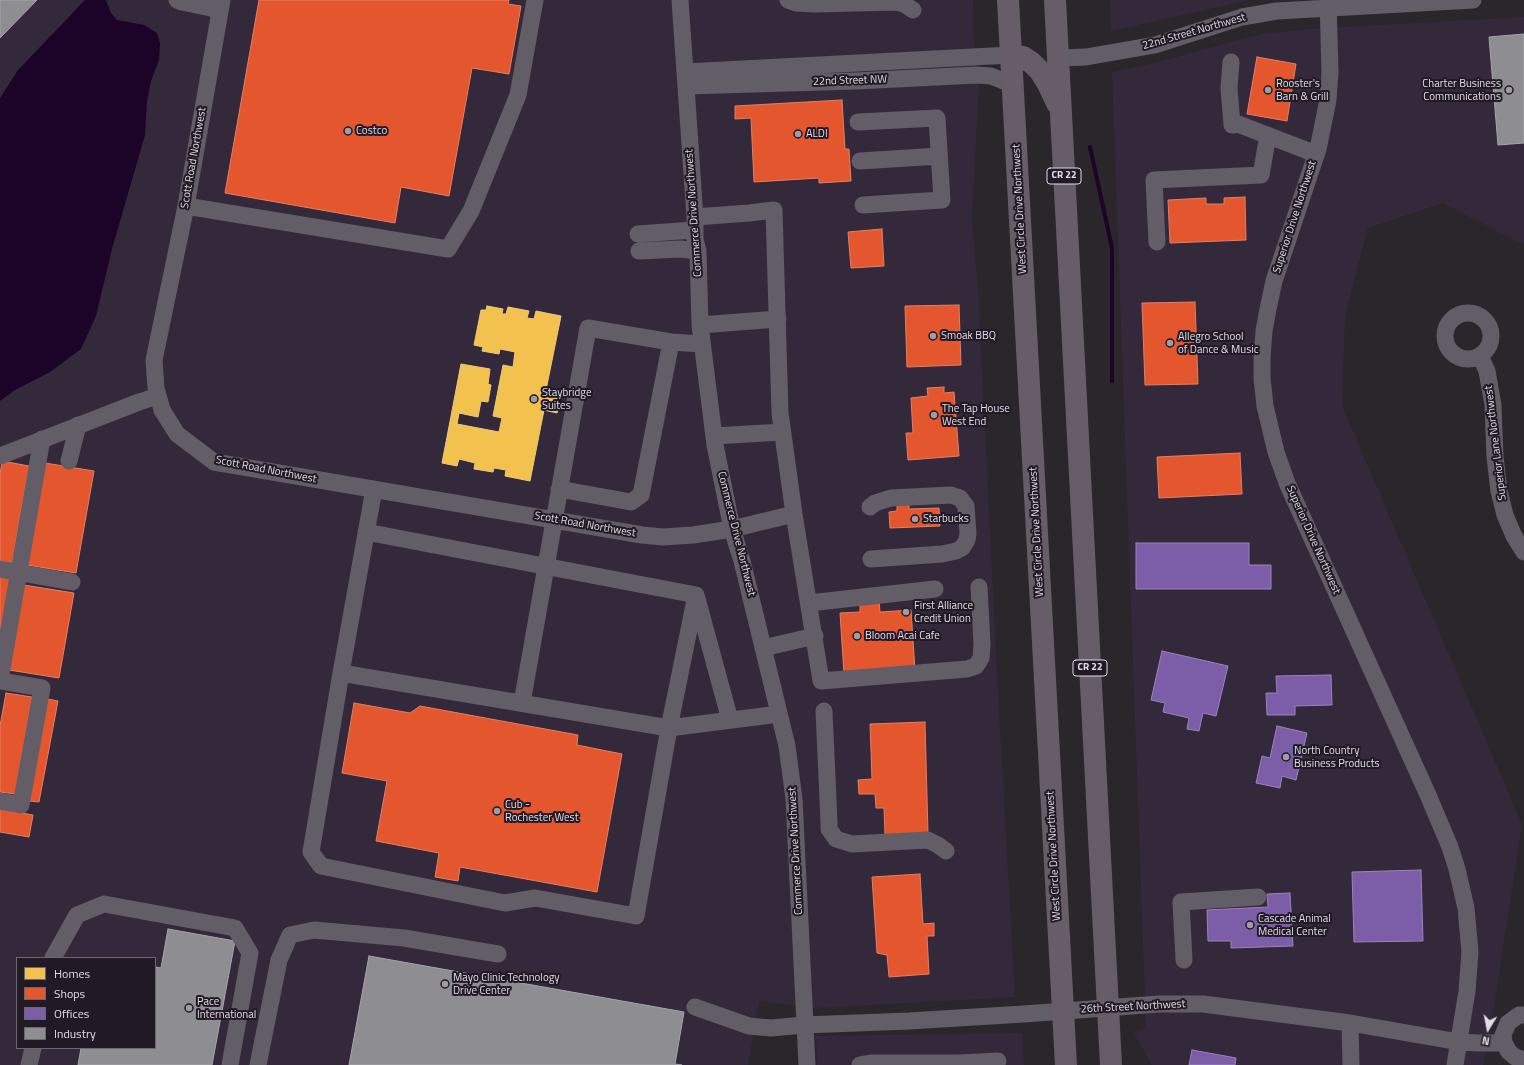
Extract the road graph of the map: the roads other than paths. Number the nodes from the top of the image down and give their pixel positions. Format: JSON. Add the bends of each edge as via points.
{"nodes":[{"id":1,"x":178,"y":0,"type":"edge"},
{"id":2,"x":535,"y":0,"type":"edge"},
{"id":3,"x":680,"y":0,"type":"edge"},
{"id":4,"x":788,"y":0,"type":"edge"},
{"id":5,"x":1008,"y":0,"type":"edge"},
{"id":6,"x":1056,"y":0,"type":"edge"},
{"id":7,"x":1473,"y":0,"type":"edge"},
{"id":8,"x":1329,"y":4,"type":"edge"},
{"id":9,"x":221,"y":5,"type":"edge"},
{"id":10,"x":913,"y":10,"type":"dead end"},
{"id":11,"x":1011,"y":55,"type":"junction"},
{"id":12,"x":1059,"y":58,"type":"junction"},
{"id":13,"x":1231,"y":62,"type":"dead end"},
{"id":14,"x":685,"y":79,"type":"junction"},
{"id":15,"x":1013,"y":85,"type":"junction"},
{"id":16,"x":1061,"y":112,"type":"junction"},
{"id":17,"x":858,"y":122,"type":"dead end"},
{"id":18,"x":1268,"y":135,"type":"junction"},
{"id":19,"x":1316,"y":154,"type":"junction"},
{"id":20,"x":940,"y":156,"type":"junction"},
{"id":21,"x":860,"y":161,"type":"dead end"},
{"id":22,"x":863,"y":205,"type":"dead end"},
{"id":23,"x":186,"y":206,"type":"junction"},
{"id":24,"x":696,"y":234,"type":"junction"},
{"id":25,"x":639,"y":241,"type":"dead end"},
{"id":26,"x":1157,"y":242,"type":"dead end"},
{"id":27,"x":778,"y":319,"type":"junction"},
{"id":28,"x":700,"y":325,"type":"junction"},
{"id":29,"x":671,"y":342,"type":"junction"},
{"id":30,"x":702,"y":344,"type":"junction"},
{"id":31,"x":1480,"y":356,"type":"dead end"},
{"id":32,"x":158,"y":396,"type":"junction"},
{"id":33,"x":78,"y":425,"type":"junction"},
{"id":34,"x":782,"y":432,"type":"junction"},
{"id":35,"x":714,"y":436,"type":"junction"},
{"id":36,"x":42,"y":439,"type":"junction"},
{"id":37,"x":0,"y":456,"type":"edge"},
{"id":38,"x":69,"y":461,"type":"dead end"},
{"id":39,"x":374,"y":489,"type":"junction"},
{"id":40,"x":559,"y":489,"type":"junction"},
{"id":41,"x":870,"y":506,"type":"dead end"},
{"id":42,"x":794,"y":514,"type":"junction"},
{"id":43,"x":554,"y":520,"type":"junction"},
{"id":44,"x":732,"y":529,"type":"junction"},
{"id":45,"x":366,"y":532,"type":"junction"},
{"id":46,"x":1524,"y":552,"type":"edge"},
{"id":47,"x":871,"y":559,"type":"dead end"},
{"id":48,"x":546,"y":566,"type":"junction"},
{"id":49,"x":0,"y":569,"type":"edge"},
{"id":50,"x":19,"y":572,"type":"junction"},
{"id":51,"x":72,"y":582,"type":"dead end"},
{"id":52,"x":979,"y":587,"type":"dead end"},
{"id":53,"x":935,"y":589,"type":"dead end"},
{"id":54,"x":696,"y":595,"type":"junction"},
{"id":55,"x":809,"y":603,"type":"junction"},
{"id":56,"x":815,"y":636,"type":"junction"},
{"id":57,"x":763,"y":648,"type":"junction"},
{"id":58,"x":341,"y":673,"type":"junction"},
{"id":59,"x":0,"y":680,"type":"edge"},
{"id":60,"x":522,"y":703,"type":"junction"},
{"id":61,"x":824,"y":711,"type":"dead end"},
{"id":62,"x":779,"y":714,"type":"junction"},
{"id":63,"x":730,"y":720,"type":"junction"},
{"id":64,"x":670,"y":728,"type":"junction"},
{"id":65,"x":0,"y":801,"type":"edge"},
{"id":66,"x":946,"y":851,"type":"dead end"},
{"id":67,"x":1258,"y":897,"type":"dead end"},
{"id":68,"x":498,"y":954,"type":"dead end"},
{"id":69,"x":54,"y":957,"type":"edge"},
{"id":70,"x":1184,"y":960,"type":"dead end"},
{"id":71,"x":695,"y":1007,"type":"dead end"},
{"id":72,"x":1108,"y":1007,"type":"junction"},
{"id":73,"x":1063,"y":1011,"type":"junction"},
{"id":74,"x":1524,"y":1015,"type":"edge"},
{"id":75,"x":1350,"y":1023,"type":"junction"},
{"id":76,"x":804,"y":1024,"type":"junction"},
{"id":77,"x":1459,"y":1042,"type":"junction"},
{"id":78,"x":1504,"y":1043,"type":"junction"},
{"id":79,"x":33,"y":1049,"type":"edge"},
{"id":80,"x":1524,"y":1060,"type":"edge"},
{"id":81,"x":998,"y":1061,"type":"dead end"},
{"id":82,"x":878,"y":1064,"type":"edge"},
{"id":83,"x":960,"y":1064,"type":"edge"},
{"id":84,"x":29,"y":1065,"type":"edge"},
{"id":85,"x":230,"y":1065,"type":"edge"},
{"id":86,"x":258,"y":1065,"type":"edge"},
{"id":87,"x":807,"y":1065,"type":"edge"},
{"id":88,"x":860,"y":1065,"type":"edge"},
{"id":89,"x":1066,"y":1065,"type":"edge"},
{"id":90,"x":1111,"y":1065,"type":"edge"},
{"id":91,"x":1351,"y":1065,"type":"edge"},
{"id":92,"x":1455,"y":1065,"type":"edge"}],
"edges":[{"from":1,"to":9,"type":"street"},
{"from":2,"to":23,"type":"street","via":[[518,95],[471,211],[448,249]]},
{"from":3,"to":14,"type":"street","name":"Commerce Drive Northwest"},
{"from":4,"to":10,"type":"street","via":[[796,4],[896,2]]},
{"from":5,"to":11,"type":"main road","name":"West Circle Drive Northwest"},
{"from":6,"to":12,"type":"main road","number":"CR 22"},
{"from":7,"to":8,"type":"street","name":"22nd Street Northwest"},
{"from":8,"to":12,"type":"street","name":"22nd Street Northwest","via":[[1242,17],[1155,45],[1086,57]]},
{"from":8,"to":19,"type":"street","name":"Superior Drive Northwest","via":[[1330,72],[1323,126]]},
{"from":9,"to":23,"type":"street","name":"Scott Road Northwest"},
{"from":11,"to":14,"type":"street","name":"22nd Street NW"},
{"from":11,"to":15,"type":"main road","name":"West Circle Drive Northwest"},
{"from":11,"to":16,"type":"main road","via":[[1023,57],[1040,71]]},
{"from":12,"to":16,"type":"main road","number":"CR 22"},
{"from":13,"to":18,"type":"street","via":[[1232,125],[1238,124]]},
{"from":14,"to":15,"type":"street","name":"22nd Street NW","via":[[856,81],[976,74],[991,76]]},
{"from":14,"to":24,"type":"street","name":"Commerce Drive Northwest"},
{"from":15,"to":73,"type":"main road","name":"West Circle Drive Northwest"},
{"from":16,"to":72,"type":"main road","number":"CR 22"},
{"from":17,"to":20,"type":"street","via":[[937,118]]},
{"from":18,"to":19,"type":"street"},
{"from":18,"to":26,"type":"street","via":[[1260,175],[1154,180]]},
{"from":19,"to":77,"type":"street","name":"Superior Drive Northwest","via":[[1278,267],[1268,309],[1262,357],[1265,406],[1276,452],[1287,482],[1428,795],[1457,869],[1466,908],[1470,952]]},
{"from":20,"to":21,"type":"street"},
{"from":20,"to":22,"type":"street","via":[[942,200]]},
{"from":23,"to":32,"type":"street","name":"Scott Road Northwest","via":[[154,360]]},
{"from":24,"to":25,"type":"street","via":[[680,249]]},
{"from":24,"to":27,"type":"street","via":[[749,213],[774,210]]},
{"from":24,"to":28,"type":"street","name":"Commerce Drive Northwest"},
{"from":27,"to":28,"type":"street"},
{"from":27,"to":34,"type":"street"},
{"from":28,"to":30,"type":"street","name":"Commerce Drive Northwest"},
{"from":29,"to":30,"type":"street"},
{"from":29,"to":40,"type":"street","via":[[641,495],[631,502]]},
{"from":29,"to":40,"type":"street","via":[[588,328]]},
{"from":30,"to":35,"type":"street","name":"Commerce Drive Northwest"},
{"from":31,"to":46,"type":"street","name":"Superior Lane Northwest","via":[[1487,371],[1493,405],[1499,491],[1505,515]]},
{"from":32,"to":33,"type":"street"},
{"from":32,"to":39,"type":"street","name":"Scott Road Northwest","via":[[162,410],[177,434],[214,462]]},
{"from":33,"to":36,"type":"street"},
{"from":33,"to":38,"type":"street"},
{"from":34,"to":35,"type":"street"},
{"from":34,"to":42,"type":"street"},
{"from":35,"to":44,"type":"street","name":"Commerce Drive Northwest"},
{"from":36,"to":37,"type":"street"},
{"from":36,"to":50,"type":"street"},
{"from":39,"to":43,"type":"street","name":"Scott Road Northwest"},
{"from":39,"to":45,"type":"street"},
{"from":40,"to":43,"type":"street"},
{"from":41,"to":47,"type":"street","via":[[891,498],[951,495],[960,498],[966,506],[968,534],[964,544],[956,551]]},
{"from":42,"to":44,"type":"street","name":"Scott Road Northwest"},
{"from":42,"to":55,"type":"street"},
{"from":43,"to":44,"type":"street","name":"Scott Road Northwest","via":[[663,537]]},
{"from":43,"to":48,"type":"street"},
{"from":44,"to":57,"type":"street","name":"Commerce Drive Northwest"},
{"from":45,"to":48,"type":"street"},
{"from":45,"to":58,"type":"street"},
{"from":48,"to":54,"type":"street"},
{"from":48,"to":60,"type":"street"},
{"from":49,"to":50,"type":"street"},
{"from":50,"to":51,"type":"street"},
{"from":50,"to":59,"type":"street"},
{"from":52,"to":56,"type":"street","via":[[981,658],[976,666],[967,669],[821,681]]},
{"from":53,"to":55,"type":"street"},
{"from":54,"to":63,"type":"street"},
{"from":54,"to":64,"type":"street"},
{"from":55,"to":56,"type":"street"},
{"from":56,"to":57,"type":"street"},
{"from":57,"to":62,"type":"street","name":"Commerce Drive Northwest"},
{"from":58,"to":60,"type":"street"},
{"from":58,"to":64,"type":"street","via":[[311,852],[321,866],[505,903],[535,898],[636,916]]},
{"from":59,"to":65,"type":"street","via":[[42,688],[21,805]]},
{"from":60,"to":64,"type":"street"},
{"from":61,"to":66,"type":"street","via":[[829,829],[836,839],[852,844],[928,840]]},
{"from":62,"to":63,"type":"street"},
{"from":62,"to":76,"type":"street","name":"Commerce Drive Northwest","via":[[787,746],[794,799]]},
{"from":63,"to":64,"type":"street"},
{"from":67,"to":70,"type":"street","via":[[1181,902]]},
{"from":68,"to":86,"type":"street","via":[[404,938],[314,930],[290,935],[280,960]]},
{"from":69,"to":85,"type":"street","via":[[77,915],[104,904],[235,928],[250,953]]},
{"from":71,"to":76,"type":"street","name":"26th Street Northwest","via":[[749,1026],[771,1028]]},
{"from":72,"to":73,"type":"street","name":"26th Street Northwest"},
{"from":72,"to":75,"type":"street","name":"26th Street Northwest","via":[[1203,1004]]},
{"from":72,"to":90,"type":"main road","number":"CR 22"},
{"from":73,"to":76,"type":"street","name":"26th Street Northwest","via":[[909,1021]]},
{"from":73,"to":89,"type":"main road","name":"West Circle Drive Northwest"},
{"from":74,"to":78,"type":"street","via":[[1519,1015],[1508,1023],[1503,1035]]},
{"from":75,"to":77,"type":"street","name":"26th Street Northwest"},
{"from":75,"to":91,"type":"street"},
{"from":76,"to":87,"type":"street","name":"Commerce Drive Northwest"},
{"from":77,"to":78,"type":"street"},
{"from":77,"to":92,"type":"street","name":"Superior Drive Northwest"},
{"from":78,"to":80,"type":"street","via":[[1509,1052]]},
{"from":79,"to":84,"type":"street"},
{"from":81,"to":83,"type":"street"},
{"from":82,"to":83,"type":"street"},
{"from":82,"to":88,"type":"street"}]}
